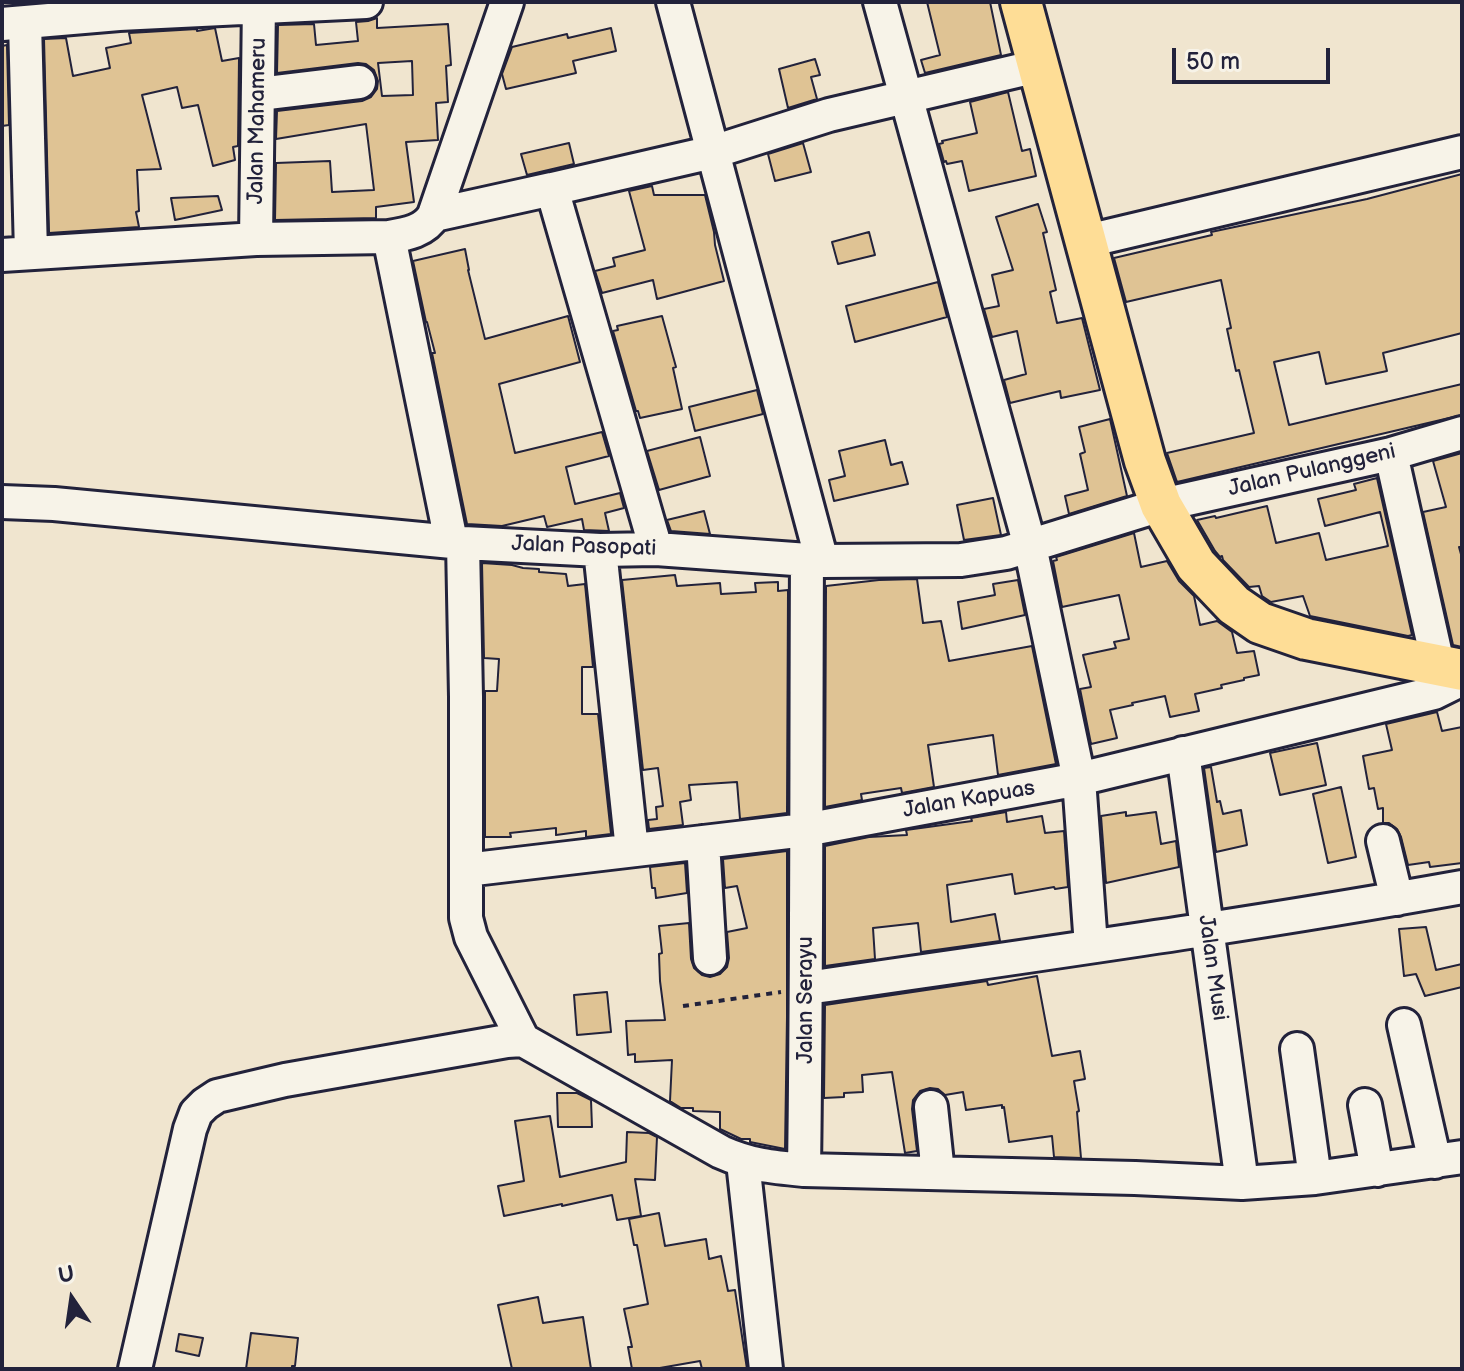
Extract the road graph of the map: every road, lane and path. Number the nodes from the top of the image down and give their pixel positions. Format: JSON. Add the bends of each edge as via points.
{"nodes":[{"id":1,"x":366,"y":2,"type":"edge"},
{"id":2,"x":507,"y":2,"type":"edge"},
{"id":3,"x":673,"y":2,"type":"edge"},
{"id":4,"x":880,"y":2,"type":"edge"},
{"id":5,"x":1021,"y":2,"type":"edge"},
{"id":6,"x":259,"y":5,"type":"edge"},
{"id":7,"x":119,"y":8,"type":"edge"},
{"id":8,"x":13,"y":23,"type":"edge"},
{"id":9,"x":1038,"y":66,"type":"junction"},
{"id":10,"x":359,"y":82,"type":"dead end"},
{"id":11,"x":259,"y":94,"type":"junction"},
{"id":12,"x":904,"y":97,"type":"junction"},
{"id":13,"x":713,"y":152,"type":"junction"},
{"id":14,"x":1462,"y":152,"type":"edge"},
{"id":15,"x":552,"y":189,"type":"junction"},
{"id":16,"x":434,"y":215,"type":"junction"},
{"id":17,"x":389,"y":237,"type":"junction"},
{"id":18,"x":256,"y":239,"type":"junction"},
{"id":19,"x":1087,"y":241,"type":"junction"},
{"id":20,"x":17,"y":254,"type":"edge"},
{"id":21,"x":1462,"y":433,"type":"edge"},
{"id":22,"x":1391,"y":454,"type":"junction"},
{"id":23,"x":2,"y":502,"type":"edge"},
{"id":24,"x":1161,"y":505,"type":"junction"},
{"id":25,"x":457,"y":542,"type":"junction"},
{"id":26,"x":1030,"y":546,"type":"junction"},
{"id":27,"x":656,"y":549,"type":"junction"},
{"id":28,"x":600,"y":550,"type":"junction"},
{"id":29,"x":814,"y":560,"type":"junction"},
{"id":30,"x":1454,"y":671,"type":"edge"},
{"id":31,"x":1183,"y":753,"type":"junction"},
{"id":32,"x":1079,"y":779,"type":"junction"},
{"id":33,"x":805,"y":830,"type":"junction"},
{"id":34,"x":1383,"y":841,"type":"dead end"},
{"id":35,"x":703,"y":842,"type":"junction"},
{"id":36,"x":632,"y":850,"type":"junction"},
{"id":37,"x":466,"y":870,"type":"junction"},
{"id":38,"x":1462,"y":887,"type":"edge"},
{"id":39,"x":1397,"y":899,"type":"junction"},
{"id":40,"x":1207,"y":931,"type":"junction"},
{"id":41,"x":1091,"y":946,"type":"junction"},
{"id":42,"x":710,"y":958,"type":"dead end"},
{"id":43,"x":807,"y":988,"type":"junction"},
{"id":44,"x":683,"y":1006,"type":"dead end"},
{"id":45,"x":1404,"y":1025,"type":"dead end"},
{"id":46,"x":523,"y":1040,"type":"junction"},
{"id":47,"x":1297,"y":1049,"type":"dead end"},
{"id":48,"x":1365,"y":1105,"type":"dead end"},
{"id":49,"x":931,"y":1107,"type":"dead end"},
{"id":50,"x":1448,"y":1160,"type":"edge"},
{"id":51,"x":743,"y":1162,"type":"junction"},
{"id":52,"x":804,"y":1170,"type":"junction"},
{"id":53,"x":1377,"y":1170,"type":"junction"},
{"id":54,"x":938,"y":1173,"type":"junction"},
{"id":55,"x":1315,"y":1178,"type":"junction"},
{"id":56,"x":1242,"y":1183,"type":"junction"},
{"id":57,"x":135,"y":1369,"type":"edge"},
{"id":58,"x":766,"y":1369,"type":"edge"}],
"edges":[{"from":1,"to":6,"type":"street"},
{"from":2,"to":16,"type":"street"},
{"from":3,"to":13,"type":"street","name":"Jalan Serayu"},
{"from":4,"to":12,"type":"street"},
{"from":5,"to":9,"type":"main road"},
{"from":6,"to":7,"type":"street"},
{"from":6,"to":11,"type":"street","name":"Jalan Mahameru"},
{"from":7,"to":8,"type":"street"},
{"from":8,"to":20,"type":"street"},
{"from":9,"to":12,"type":"street"},
{"from":9,"to":19,"type":"main road"},
{"from":10,"to":11,"type":"street"},
{"from":11,"to":18,"type":"street","name":"Jalan Mahameru"},
{"from":12,"to":13,"type":"street"},
{"from":12,"to":26,"type":"street"},
{"from":13,"to":15,"type":"street"},
{"from":13,"to":29,"type":"street","name":"Jalan Serayu"},
{"from":14,"to":19,"type":"street"},
{"from":15,"to":16,"type":"street"},
{"from":15,"to":27,"type":"street"},
{"from":16,"to":17,"type":"street","via":[[421,228]]},
{"from":17,"to":18,"type":"street"},
{"from":17,"to":25,"type":"street"},
{"from":18,"to":20,"type":"street"},
{"from":19,"to":24,"type":"main road"},
{"from":21,"to":22,"type":"street","name":"Jalan Pulanggeni"},
{"from":22,"to":24,"type":"street","name":"Jalan Pulanggeni"},
{"from":22,"to":30,"type":"street"},
{"from":23,"to":25,"type":"street","name":"Jalan Pasopati"},
{"from":24,"to":26,"type":"street","name":"Jalan Pasopati"},
{"from":24,"to":30,"type":"main road","via":[[1196,565],[1234,605],[1260,623],[1306,639]]},
{"from":25,"to":28,"type":"street","name":"Jalan Pasopati"},
{"from":25,"to":37,"type":"street","via":[[466,697]]},
{"from":26,"to":29,"type":"street","name":"Jalan Pasopati","via":[[961,560]]},
{"from":26,"to":32,"type":"street"},
{"from":27,"to":28,"type":"street","name":"Jalan Pasopati"},
{"from":27,"to":29,"type":"street","name":"Jalan Pasopati"},
{"from":28,"to":36,"type":"street"},
{"from":29,"to":33,"type":"street","name":"Jalan Serayu"},
{"from":30,"to":31,"type":"street","name":"Jalan Kapuas","via":[[1434,693]]},
{"from":31,"to":32,"type":"street","name":"Jalan Kapuas"},
{"from":31,"to":40,"type":"street","name":"Jalan Musi"},
{"from":32,"to":33,"type":"street","name":"Jalan Kapuas"},
{"from":32,"to":41,"type":"street"},
{"from":33,"to":35,"type":"street","name":"Jalan Kapuas"},
{"from":33,"to":43,"type":"street","name":"Jalan Serayu"},
{"from":34,"to":39,"type":"street"},
{"from":35,"to":36,"type":"street","name":"Jalan Kapuas"},
{"from":35,"to":42,"type":"street"},
{"from":36,"to":37,"type":"street","name":"Jalan Kapuas"},
{"from":37,"to":46,"type":"street","via":[[471,937]]},
{"from":38,"to":39,"type":"street"},
{"from":39,"to":40,"type":"street"},
{"from":40,"to":41,"type":"street"},
{"from":40,"to":56,"type":"street","name":"Jalan Musi"},
{"from":41,"to":43,"type":"street"},
{"from":43,"to":44,"type":"path"},
{"from":43,"to":52,"type":"street","name":"Jalan Serayu"},
{"from":45,"to":50,"type":"street"},
{"from":46,"to":51,"type":"street"},
{"from":46,"to":57,"type":"street","via":[[285,1080],[217,1096],[205,1104],[190,1129]]},
{"from":47,"to":55,"type":"street"},
{"from":48,"to":53,"type":"street"},
{"from":49,"to":54,"type":"street"},
{"from":50,"to":53,"type":"street"},
{"from":51,"to":52,"type":"street"},
{"from":51,"to":58,"type":"street"},
{"from":52,"to":54,"type":"street"},
{"from":53,"to":55,"type":"street"},
{"from":54,"to":56,"type":"street"},
{"from":55,"to":56,"type":"street"}]}
